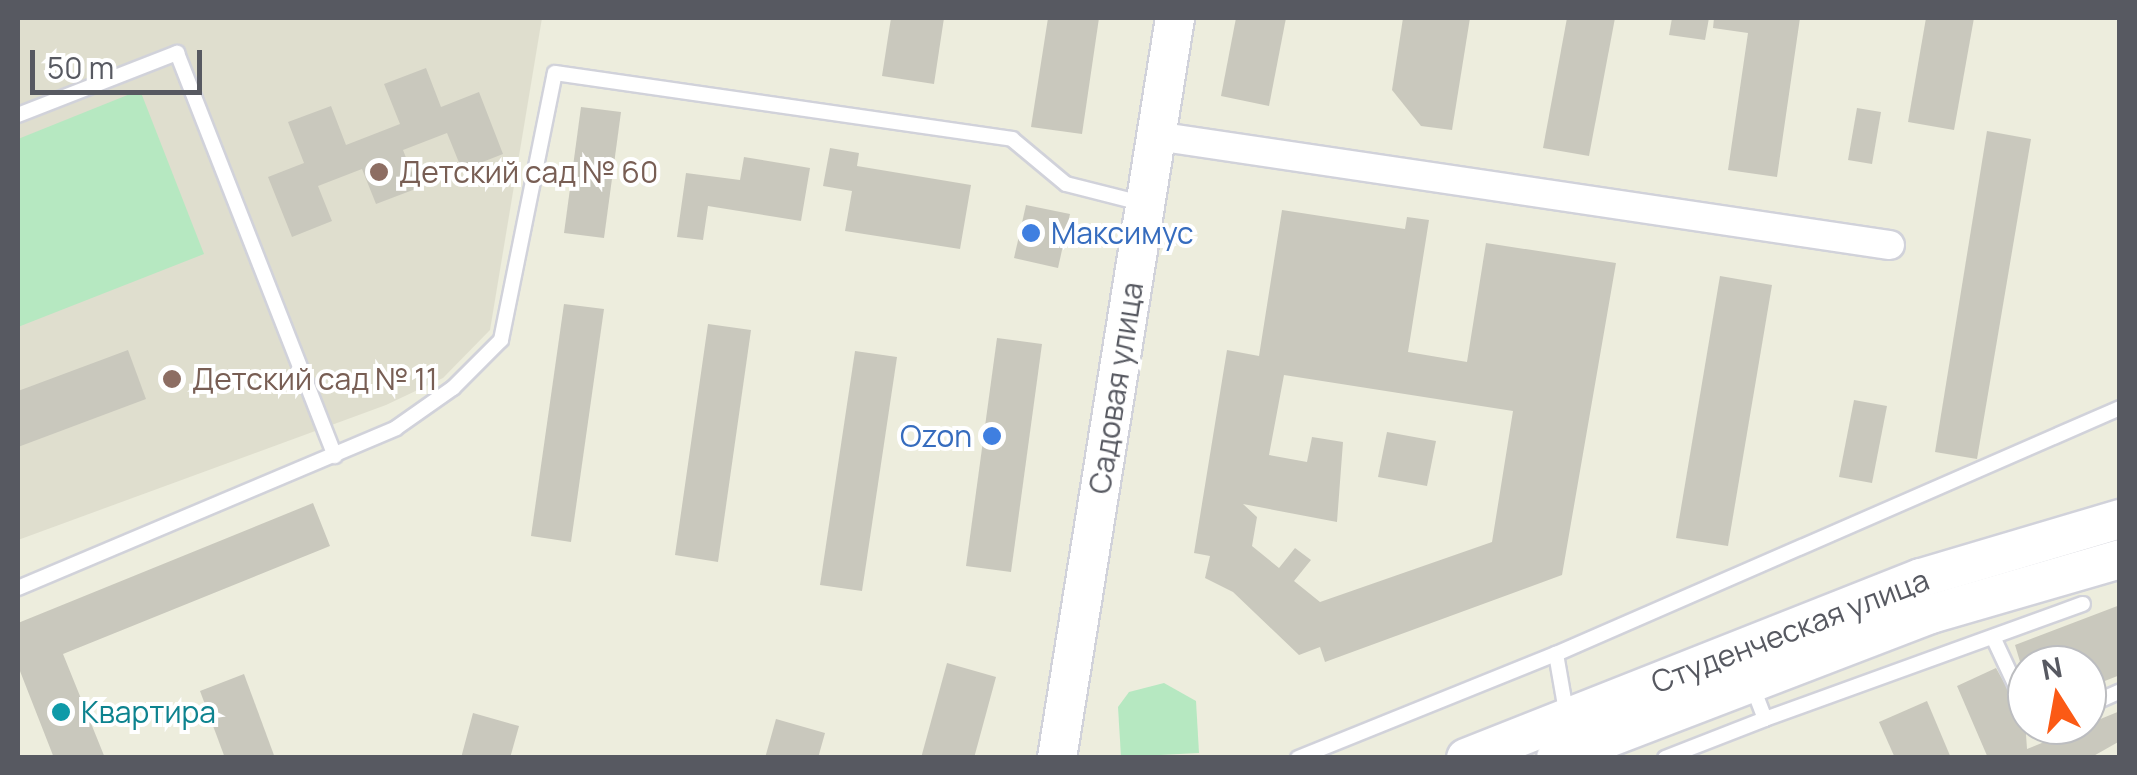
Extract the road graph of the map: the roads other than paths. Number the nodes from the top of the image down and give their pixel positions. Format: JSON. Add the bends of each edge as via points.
{"nodes":[{"id":1,"x":1175,"y":18,"type":"edge"},
{"id":2,"x":18,"y":115,"type":"edge"},
{"id":3,"x":1156,"y":136,"type":"junction"},
{"id":4,"x":1146,"y":204,"type":"junction"},
{"id":5,"x":1890,"y":246,"type":"dead end"},
{"id":6,"x":2120,"y":408,"type":"edge"},
{"id":7,"x":335,"y":456,"type":"junction"},
{"id":8,"x":2120,"y":519,"type":"edge"},
{"id":9,"x":2120,"y":559,"type":"edge"},
{"id":10,"x":18,"y":588,"type":"edge"},
{"id":11,"x":2083,"y":604,"type":"dead end"},
{"id":12,"x":1993,"y":636,"type":"junction"},
{"id":13,"x":1556,"y":654,"type":"junction"},
{"id":14,"x":2007,"y":666,"type":"edge"},
{"id":15,"x":1751,"y":681,"type":"junction"},
{"id":16,"x":1567,"y":718,"type":"junction"},
{"id":17,"x":1764,"y":719,"type":"junction"},
{"id":18,"x":1057,"y":758,"type":"edge"},
{"id":19,"x":1298,"y":758,"type":"edge"},
{"id":20,"x":1466,"y":758,"type":"edge"},
{"id":21,"x":1556,"y":758,"type":"edge"},
{"id":22,"x":1664,"y":758,"type":"edge"}],
"edges":[{"from":1,"to":3,"type":"main road","name":"Садовая улица"},
{"from":2,"to":7,"type":"lane","via":[[178,53]]},
{"from":3,"to":4,"type":"main road","name":"Садовая улица"},
{"from":3,"to":5,"type":"street"},
{"from":4,"to":7,"type":"lane","via":[[1066,184],[1012,139],[556,74],[501,340],[396,428]]},
{"from":4,"to":18,"type":"main road","name":"Садовая улица"},
{"from":6,"to":13,"type":"lane"},
{"from":7,"to":10,"type":"lane"},
{"from":8,"to":16,"type":"main road","name":"Студенческая улица","via":[[1921,578]]},
{"from":9,"to":15,"type":"main road","name":"Студенческая улица","via":[[1932,614]]},
{"from":11,"to":12,"type":"lane"},
{"from":12,"to":14,"type":"lane"},
{"from":12,"to":17,"type":"lane"},
{"from":13,"to":16,"type":"lane"},
{"from":13,"to":19,"type":"lane"},
{"from":15,"to":17,"type":"lane"},
{"from":15,"to":21,"type":"main road","name":"Студенческая улица"},
{"from":16,"to":20,"type":"main road","name":"Студенческая улица"},
{"from":17,"to":22,"type":"lane"}]}
